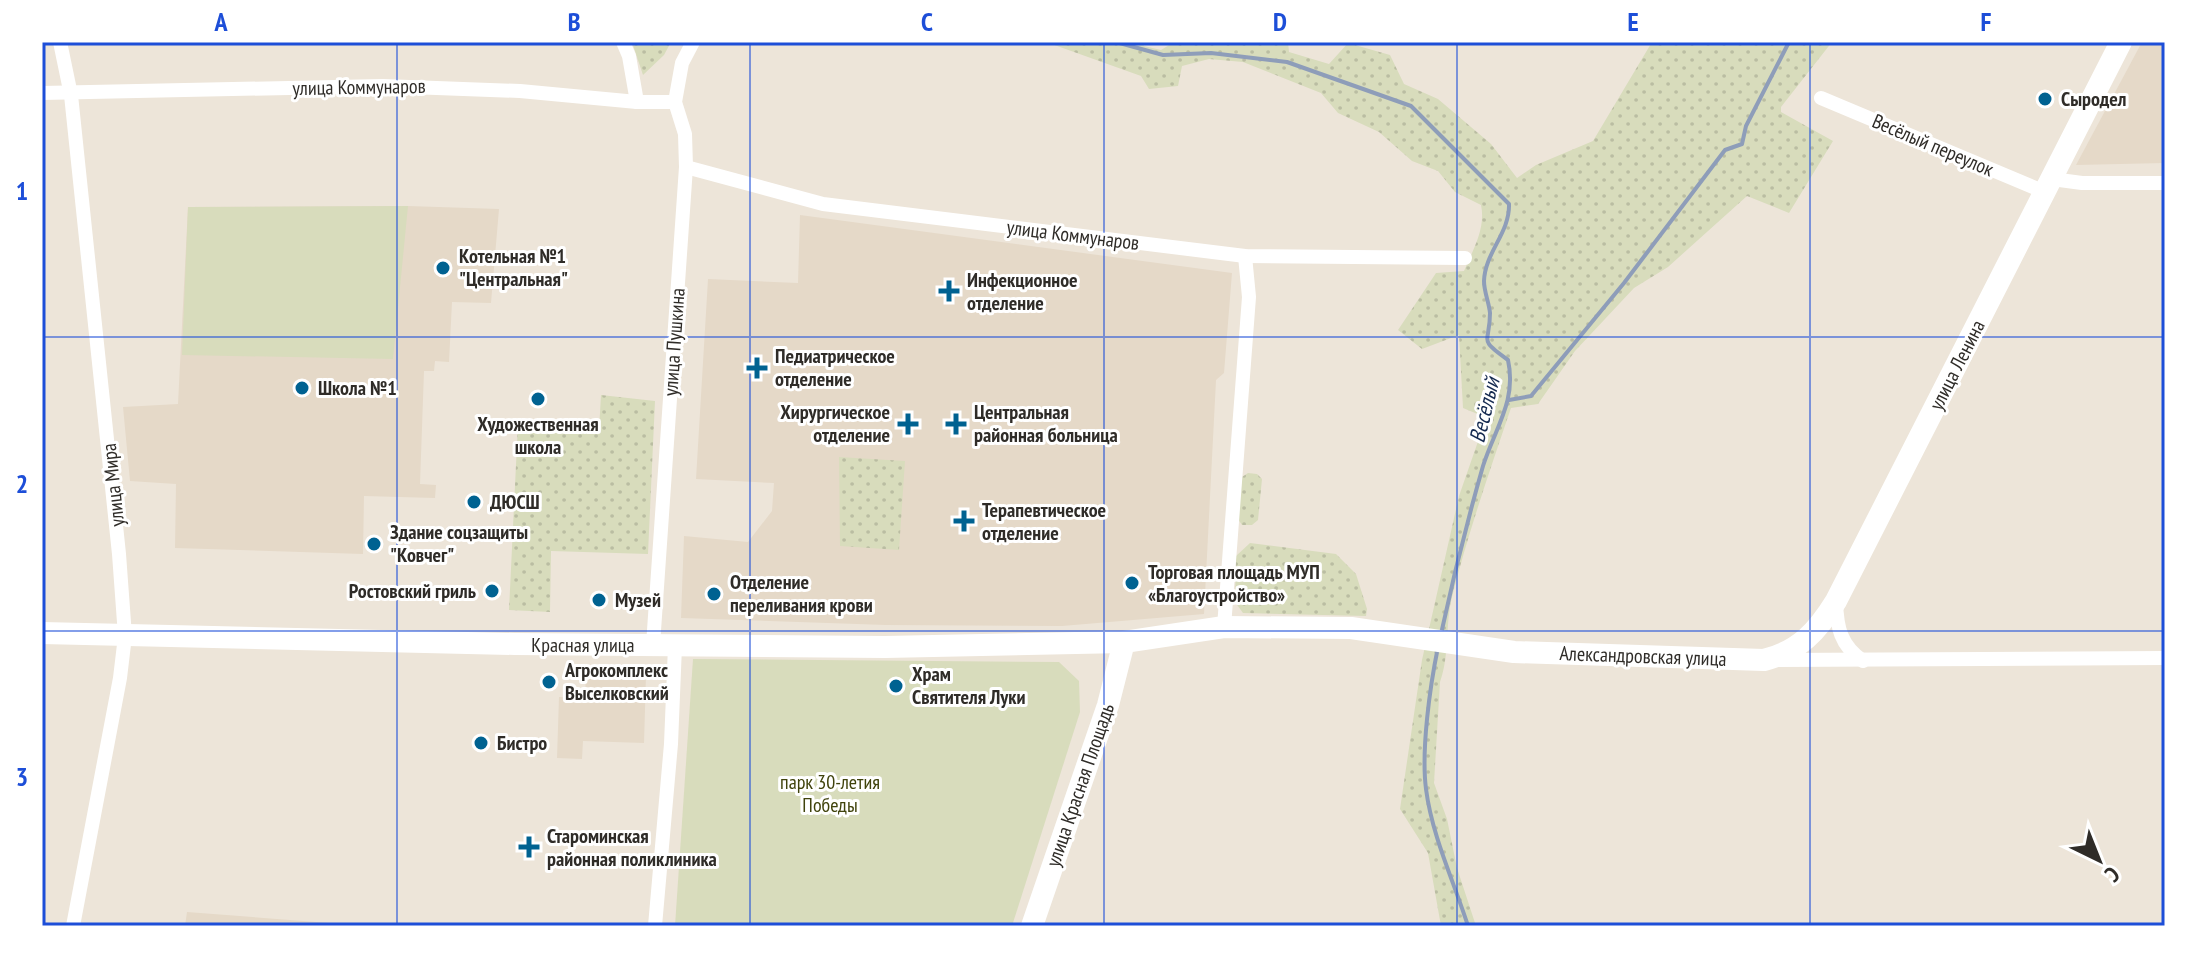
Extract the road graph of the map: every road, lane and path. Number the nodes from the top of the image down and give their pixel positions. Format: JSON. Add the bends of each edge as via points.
{"nodes":[{"id":1,"x":60,"y":42,"type":"edge"},
{"id":2,"x":623,"y":42,"type":"edge"},
{"id":3,"x":693,"y":42,"type":"edge"},
{"id":4,"x":2121,"y":42,"type":"edge"},
{"id":5,"x":42,"y":93,"type":"edge"},
{"id":6,"x":71,"y":95,"type":"junction"},
{"id":7,"x":1821,"y":98,"type":"dead end"},
{"id":8,"x":637,"y":102,"type":"junction"},
{"id":9,"x":675,"y":102,"type":"junction"},
{"id":10,"x":686,"y":167,"type":"junction"},
{"id":11,"x":2165,"y":183,"type":"edge"},
{"id":12,"x":2049,"y":186,"type":"junction"},
{"id":13,"x":1245,"y":256,"type":"junction"},
{"id":14,"x":1465,"y":258,"type":"dead end"},
{"id":15,"x":1836,"y":601,"type":"junction"},
{"id":16,"x":1224,"y":627,"type":"junction"},
{"id":17,"x":42,"y":633,"type":"edge"},
{"id":18,"x":125,"y":636,"type":"junction"},
{"id":19,"x":1124,"y":642,"type":"junction"},
{"id":20,"x":664,"y":646,"type":"junction"},
{"id":21,"x":2165,"y":658,"type":"edge"},
{"id":22,"x":1764,"y":660,"type":"junction"},
{"id":23,"x":1863,"y":661,"type":"junction"},
{"id":24,"x":73,"y":926,"type":"edge"},
{"id":25,"x":655,"y":926,"type":"edge"},
{"id":26,"x":1032,"y":926,"type":"edge"}],
"edges":[{"from":1,"to":6,"type":"street","name":"улица Мира"},
{"from":2,"to":8,"type":"street"},
{"from":3,"to":9,"type":"street","name":"улица Пушкина","via":[[682,63]]},
{"from":4,"to":12,"type":"main road","name":"улица Ленина"},
{"from":5,"to":6,"type":"street","name":"улица Коммунаров"},
{"from":6,"to":8,"type":"street","name":"улица Коммунаров","via":[[383,86]]},
{"from":6,"to":18,"type":"street","name":"улица Мира"},
{"from":7,"to":12,"type":"street","name":"Весёлый переулок"},
{"from":8,"to":9,"type":"street","name":"улица Коммунаров"},
{"from":9,"to":10,"type":"street","name":"улица Пушкина","via":[[685,134]]},
{"from":10,"to":13,"type":"street","name":"улица Коммунаров","via":[[823,204]]},
{"from":10,"to":20,"type":"street","name":"улица Пушкина"},
{"from":11,"to":12,"type":"street","name":"Весёлый переулок"},
{"from":12,"to":15,"type":"main road","name":"улица Ленина"},
{"from":13,"to":14,"type":"street","name":"улица Коммунаров"},
{"from":13,"to":16,"type":"street","via":[[1249,297]]},
{"from":15,"to":22,"type":"main road","name":"улица Ленина","via":[[1806,641]]},
{"from":15,"to":23,"type":"street","via":[[1842,642]]},
{"from":16,"to":19,"type":"main road","name":"Александровская улица"},
{"from":16,"to":22,"type":"main road","name":"Александровская улица","via":[[1351,628],[1514,652]]},
{"from":17,"to":18,"type":"main road","name":"Красная улица"},
{"from":18,"to":20,"type":"main road","name":"Красная улица"},
{"from":18,"to":24,"type":"street","name":"улица Мира"},
{"from":19,"to":20,"type":"main road","name":"Красная улица"},
{"from":19,"to":26,"type":"main road","name":"улица Красная Площадь","via":[[1108,705]]},
{"from":20,"to":25,"type":"street","name":"улица Пушкина","via":[[671,744]]},
{"from":21,"to":23,"type":"street","name":"Александровская улица"},
{"from":22,"to":23,"type":"street","name":"Александровская улица"}]}
